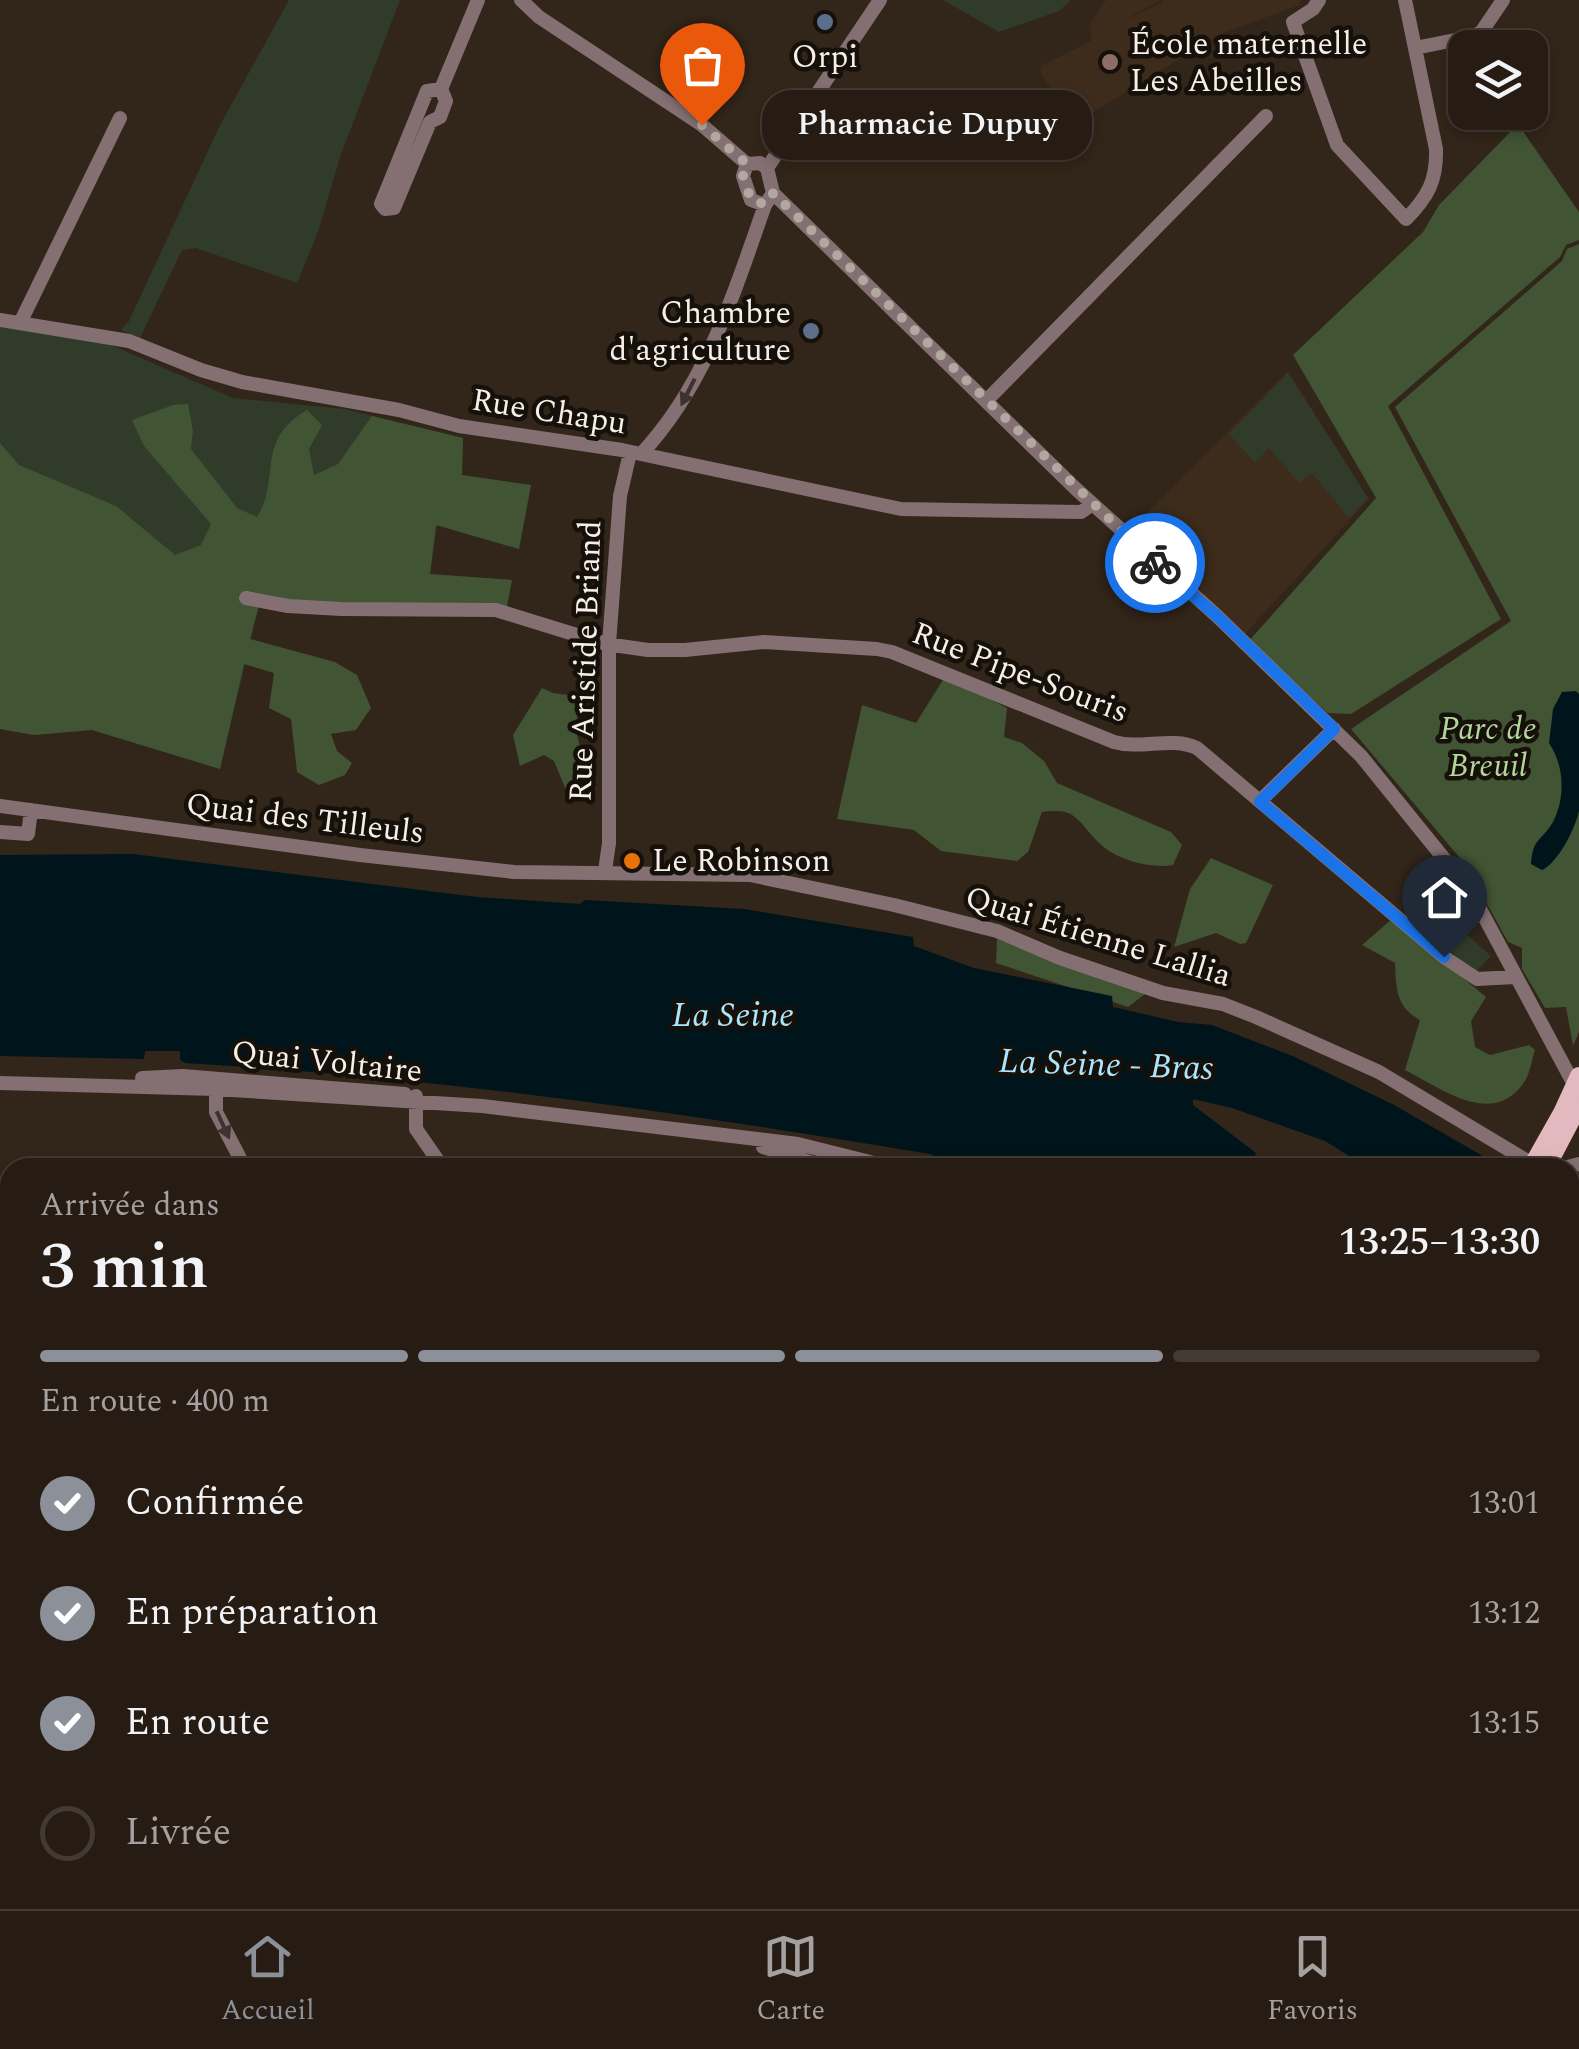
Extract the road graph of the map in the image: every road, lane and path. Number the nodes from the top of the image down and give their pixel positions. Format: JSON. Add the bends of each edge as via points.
{"nodes":[{"id":1,"x":478,"y":0,"type":"edge"},
{"id":2,"x":520,"y":0,"type":"edge"},
{"id":3,"x":880,"y":0,"type":"edge"},
{"id":4,"x":1320,"y":0,"type":"edge"},
{"id":5,"x":1405,"y":0,"type":"edge"},
{"id":6,"x":1503,"y":0,"type":"edge"},
{"id":7,"x":1415,"y":48,"type":"junction"},
{"id":8,"x":442,"y":88,"type":"junction"},
{"id":9,"x":1266,"y":116,"type":"dead end"},
{"id":10,"x":120,"y":118,"type":"dead end"},
{"id":11,"x":747,"y":164,"type":"junction"},
{"id":12,"x":767,"y":168,"type":"junction"},
{"id":13,"x":769,"y":199,"type":"junction"},
{"id":14,"x":0,"y":320,"type":"edge"},
{"id":15,"x":20,"y":321,"type":"junction"},
{"id":16,"x":986,"y":401,"type":"junction"},
{"id":17,"x":636,"y":454,"type":"junction"},
{"id":18,"x":1093,"y":504,"type":"junction"},
{"id":19,"x":246,"y":598,"type":"dead end"},
{"id":20,"x":609,"y":652,"type":"junction"},
{"id":21,"x":1334,"y":729,"type":"junction"},
{"id":22,"x":1260,"y":802,"type":"junction"},
{"id":23,"x":0,"y":806,"type":"edge"},
{"id":24,"x":30,"y":810,"type":"junction"},
{"id":25,"x":0,"y":832,"type":"edge"},
{"id":26,"x":605,"y":872,"type":"junction"},
{"id":27,"x":1516,"y":977,"type":"junction"},
{"id":28,"x":0,"y":1075,"type":"edge"},
{"id":29,"x":1579,"y":1076,"type":"edge"},
{"id":30,"x":0,"y":1083,"type":"edge"},
{"id":31,"x":216,"y":1084,"type":"junction"},
{"id":32,"x":1579,"y":1094,"type":"edge"},
{"id":33,"x":416,"y":1099,"type":"junction"},
{"id":34,"x":1579,"y":1105,"type":"edge"},
{"id":35,"x":738,"y":1140,"type":"junction"},
{"id":36,"x":241,"y":1158,"type":"edge"},
{"id":37,"x":436,"y":1158,"type":"edge"},
{"id":38,"x":796,"y":1158,"type":"edge"},
{"id":39,"x":854,"y":1158,"type":"edge"},
{"id":40,"x":1525,"y":1158,"type":"edge"},
{"id":41,"x":1537,"y":1158,"type":"edge"},
{"id":42,"x":1548,"y":1158,"type":"edge"}],
"edges":[{"from":1,"to":8,"type":"street"},
{"from":2,"to":11,"type":"street","via":[[702,125]]},
{"from":3,"to":12,"type":"street"},
{"from":4,"to":7,"type":"street","via":[[1294,22],[1338,145],[1406,219],[1437,171]]},
{"from":5,"to":7,"type":"street"},
{"from":6,"to":7,"type":"street","via":[[1475,36]]},
{"from":8,"to":8,"type":"street","via":[[427,91],[381,204],[385,209],[394,208],[430,122],[440,117]]},
{"from":9,"to":16,"type":"street"},
{"from":10,"to":15,"type":"street"},
{"from":11,"to":12,"type":"street"},
{"from":11,"to":13,"type":"street","via":[[747,194],[756,204]]},
{"from":12,"to":13,"type":"street"},
{"from":13,"to":16,"type":"street"},
{"from":13,"to":17,"type":"street","name":"Rue Aristide Briand","one_way":true,"via":[[727,313],[681,407]]},
{"from":14,"to":15,"type":"street","name":"Rue Chapu"},
{"from":15,"to":17,"type":"street","name":"Rue Chapu","via":[[129,341],[242,382]]},
{"from":16,"to":18,"type":"street"},
{"from":17,"to":18,"type":"street","name":"Rue Chapu","via":[[900,509],[1080,512]]},
{"from":17,"to":20,"type":"street","name":"Rue Aristide Briand","via":[[620,496]]},
{"from":18,"to":21,"type":"street"},
{"from":19,"to":20,"type":"street","name":"Rue Pipe-Souris","via":[[341,609],[496,610]]},
{"from":20,"to":22,"type":"street","name":"Rue Pipe-Souris","via":[[764,642],[892,652],[1114,742],[1186,743]]},
{"from":20,"to":26,"type":"street","name":"Rue Aristide Briand"},
{"from":21,"to":22,"type":"street"},
{"from":21,"to":27,"type":"street","via":[[1471,892]]},
{"from":22,"to":27,"type":"street","name":"Rue Pipe-Souris","via":[[1470,976]]},
{"from":23,"to":24,"type":"street","name":"Quai des Tilleuls"},
{"from":24,"to":25,"type":"street","via":[[28,834]]},
{"from":24,"to":26,"type":"street","name":"Quai des Tilleuls","via":[[360,856]]},
{"from":26,"to":40,"type":"street","name":"Quai Étienne Lallia","via":[[784,880],[996,932],[1163,992],[1256,1017],[1379,1072]]},
{"from":27,"to":32,"type":"street"},
{"from":28,"to":31,"type":"street","name":"Quai Voltaire"},
{"from":29,"to":41,"type":"main road","bridge":true},
{"from":30,"to":31,"type":"street","name":"Quai Voltaire"},
{"from":31,"to":33,"type":"street","name":"Quai Voltaire"},
{"from":31,"to":36,"type":"street","one_way":true,"via":[[216,1112]]},
{"from":33,"to":35,"type":"street","name":"Quai Voltaire"},
{"from":33,"to":37,"type":"street","via":[[416,1129]]},
{"from":34,"to":42,"type":"main road"},
{"from":35,"to":38,"type":"street"},
{"from":35,"to":39,"type":"street","via":[[798,1144]]}]}
